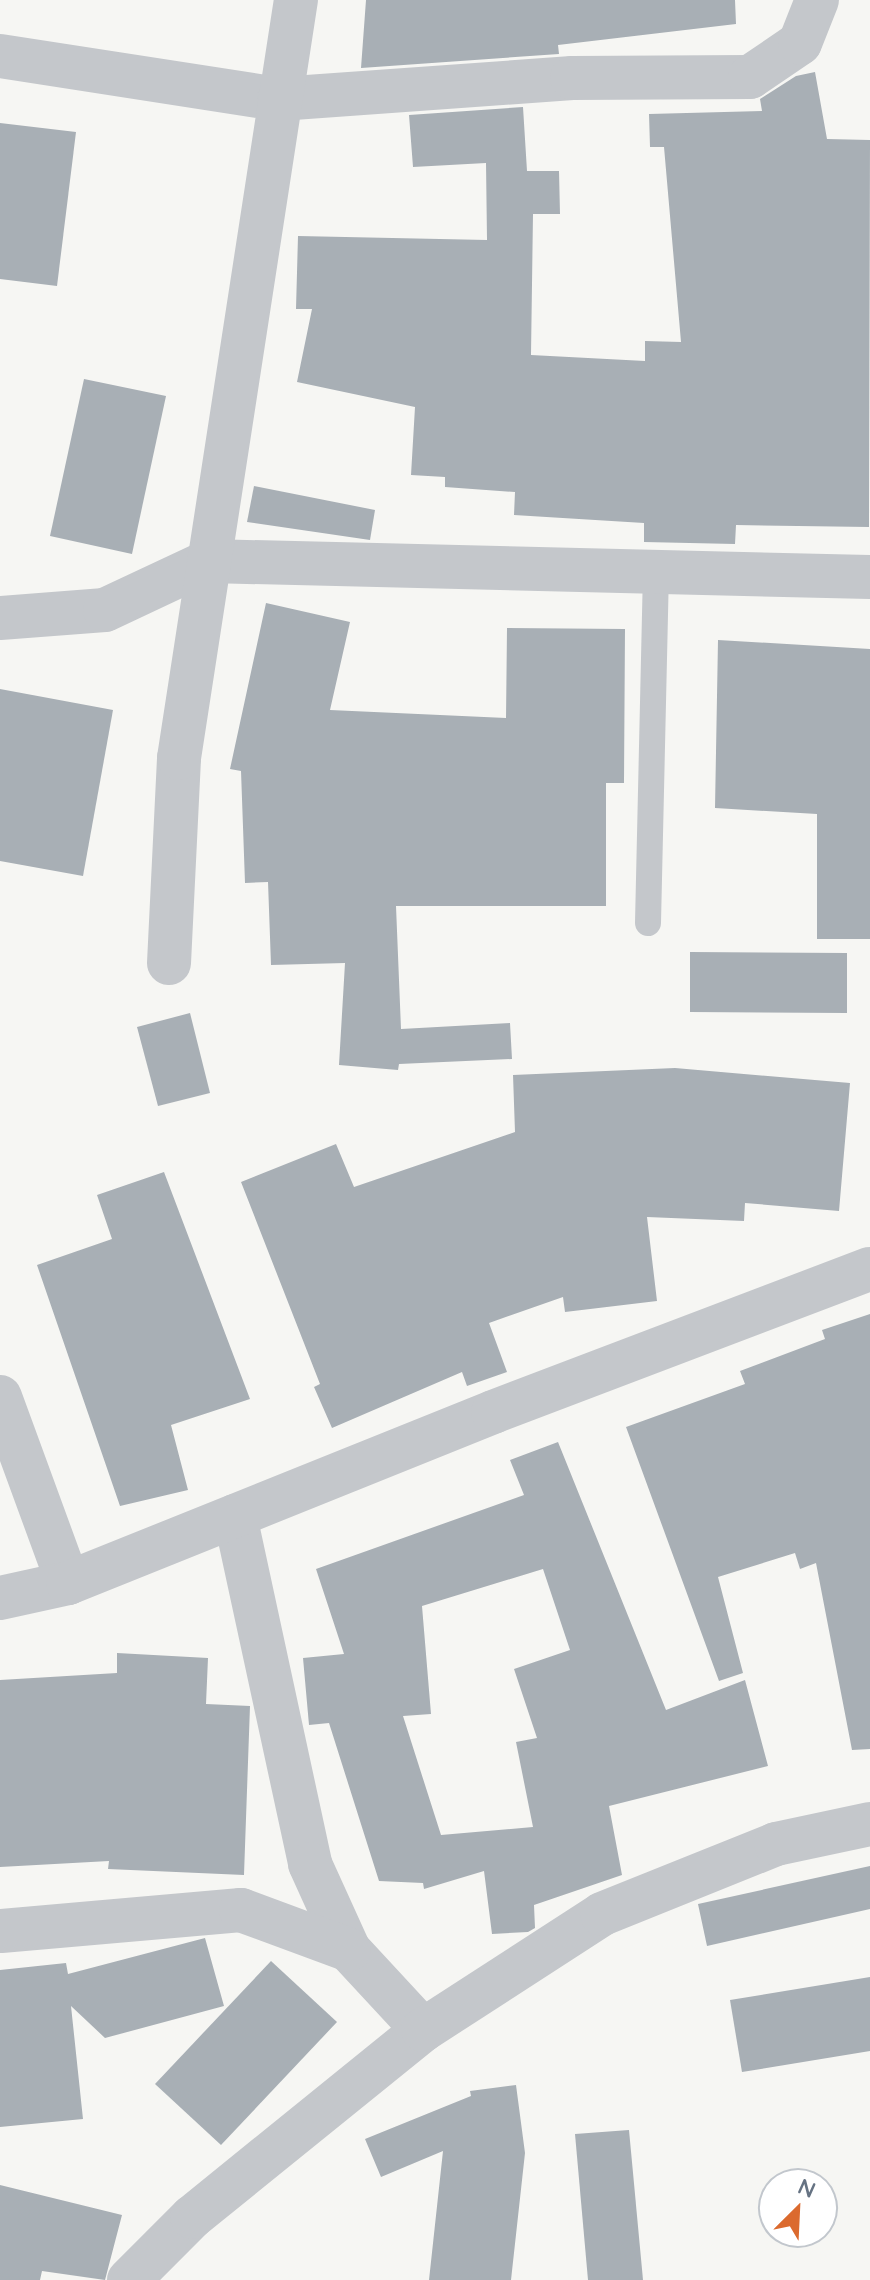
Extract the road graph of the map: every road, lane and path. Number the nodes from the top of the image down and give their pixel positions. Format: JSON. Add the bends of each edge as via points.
{"nodes":[{"id":1,"x":296,"y":0,"type":"edge"},
{"id":2,"x":817,"y":0,"type":"edge"},
{"id":3,"x":0,"y":56,"type":"edge"},
{"id":4,"x":279,"y":99,"type":"junction"},
{"id":5,"x":209,"y":561,"type":"junction"},
{"id":6,"x":656,"y":570,"type":"junction"},
{"id":7,"x":870,"y":577,"type":"edge"},
{"id":8,"x":0,"y":618,"type":"edge"},
{"id":9,"x":648,"y":923,"type":"dead end"},
{"id":10,"x":169,"y":963,"type":"dead end"},
{"id":11,"x":870,"y":1269,"type":"edge"},
{"id":12,"x":0,"y":1397,"type":"edge"},
{"id":13,"x":235,"y":1516,"type":"junction"},
{"id":14,"x":68,"y":1583,"type":"junction"},
{"id":15,"x":0,"y":1598,"type":"edge"},
{"id":16,"x":870,"y":1824,"type":"edge"},
{"id":17,"x":1,"y":1931,"type":"edge"},
{"id":18,"x":349,"y":1950,"type":"junction"},
{"id":19,"x":423,"y":2030,"type":"junction"},
{"id":20,"x":129,"y":2280,"type":"edge"}],
"edges":[{"from":1,"to":4,"type":"street"},
{"from":2,"to":4,"type":"street","via":[[800,43],[750,77],[572,78]]},
{"from":3,"to":4,"type":"street"},
{"from":4,"to":5,"type":"street"},
{"from":5,"to":6,"type":"street"},
{"from":5,"to":8,"type":"street","via":[[105,610]]},
{"from":5,"to":10,"type":"street","via":[[179,758]]},
{"from":6,"to":7,"type":"street"},
{"from":6,"to":9,"type":"lane"},
{"from":11,"to":13,"type":"street"},
{"from":12,"to":14,"type":"street"},
{"from":13,"to":14,"type":"street"},
{"from":13,"to":18,"type":"street","via":[[310,1864]]},
{"from":14,"to":15,"type":"street"},
{"from":16,"to":19,"type":"street","via":[[776,1844],[602,1914]]},
{"from":17,"to":18,"type":"street","via":[[241,1910]]},
{"from":18,"to":19,"type":"street"},
{"from":19,"to":20,"type":"street","via":[[192,2217]]}]}
